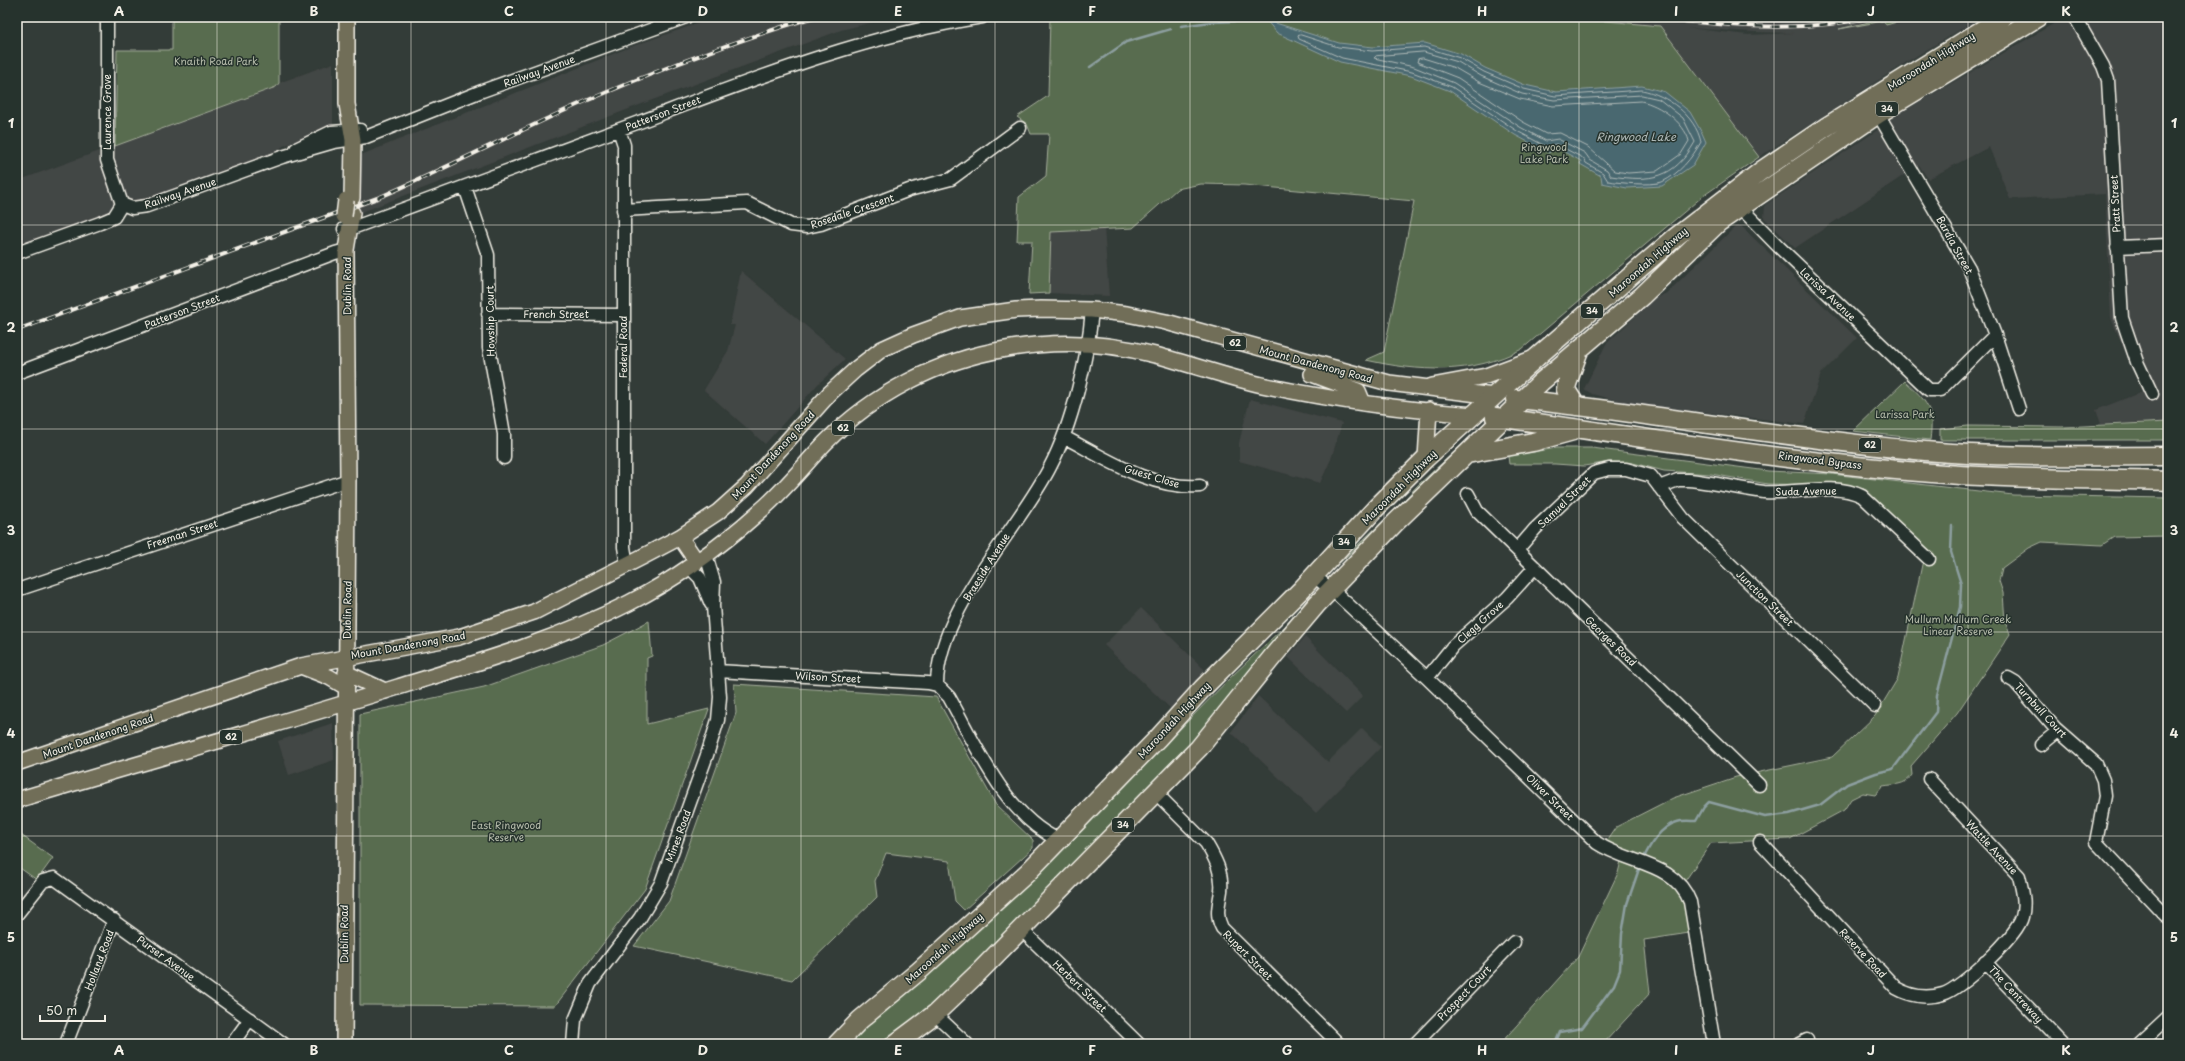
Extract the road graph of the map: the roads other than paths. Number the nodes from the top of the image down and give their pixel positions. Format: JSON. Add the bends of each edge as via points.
{"nodes":[{"id":1,"x":107,"y":17,"type":"edge"},
{"id":2,"x":347,"y":17,"type":"edge"},
{"id":3,"x":686,"y":17,"type":"edge"},
{"id":4,"x":982,"y":17,"type":"edge"},
{"id":5,"x":2003,"y":17,"type":"edge"},
{"id":6,"x":2038,"y":17,"type":"edge"},
{"id":7,"x":2075,"y":17,"type":"edge"},
{"id":8,"x":1989,"y":36,"type":"junction"},
{"id":9,"x":1878,"y":114,"type":"junction"},
{"id":10,"x":1020,"y":128,"type":"dead end"},
{"id":11,"x":619,"y":130,"type":"junction"},
{"id":12,"x":348,"y":135,"type":"junction"},
{"id":13,"x":465,"y":187,"type":"junction"},
{"id":14,"x":1735,"y":201,"type":"junction"},
{"id":15,"x":122,"y":204,"type":"junction"},
{"id":16,"x":623,"y":210,"type":"junction"},
{"id":17,"x":348,"y":214,"type":"junction"},
{"id":18,"x":2168,"y":245,"type":"edge"},
{"id":19,"x":2117,"y":248,"type":"junction"},
{"id":20,"x":347,"y":249,"type":"junction"},
{"id":21,"x":17,"y":253,"type":"edge"},
{"id":22,"x":1645,"y":264,"type":"junction"},
{"id":23,"x":1659,"y":280,"type":"junction"},
{"id":24,"x":1092,"y":310,"type":"junction"},
{"id":25,"x":488,"y":314,"type":"junction"},
{"id":26,"x":623,"y":314,"type":"junction"},
{"id":27,"x":1995,"y":335,"type":"junction"},
{"id":28,"x":1089,"y":344,"type":"junction"},
{"id":29,"x":1579,"y":350,"type":"junction"},
{"id":30,"x":1537,"y":357,"type":"junction"},
{"id":31,"x":1309,"y":367,"type":"junction"},
{"id":32,"x":17,"y":373,"type":"edge"},
{"id":33,"x":1419,"y":388,"type":"junction"},
{"id":34,"x":1296,"y":392,"type":"junction"},
{"id":35,"x":2152,"y":394,"type":"dead end"},
{"id":36,"x":1494,"y":396,"type":"junction"},
{"id":37,"x":1525,"y":400,"type":"junction"},
{"id":38,"x":1363,"y":403,"type":"junction"},
{"id":39,"x":1575,"y":404,"type":"junction"},
{"id":40,"x":2019,"y":409,"type":"dead end"},
{"id":41,"x":1429,"y":410,"type":"junction"},
{"id":42,"x":1475,"y":415,"type":"junction"},
{"id":43,"x":1503,"y":418,"type":"junction"},
{"id":44,"x":1582,"y":428,"type":"junction"},
{"id":45,"x":1064,"y":436,"type":"junction"},
{"id":46,"x":1467,"y":454,"type":"junction"},
{"id":47,"x":2168,"y":456,"type":"edge"},
{"id":48,"x":504,"y":458,"type":"dead end"},
{"id":49,"x":1426,"y":458,"type":"junction"},
{"id":50,"x":348,"y":480,"type":"junction"},
{"id":51,"x":2168,"y":481,"type":"edge"},
{"id":52,"x":1200,"y":486,"type":"dead end"},
{"id":53,"x":1659,"y":487,"type":"junction"},
{"id":54,"x":1468,"y":494,"type":"dead end"},
{"id":55,"x":680,"y":537,"type":"junction"},
{"id":56,"x":1517,"y":550,"type":"junction"},
{"id":57,"x":1929,"y":559,"type":"dead end"},
{"id":58,"x":697,"y":561,"type":"junction"},
{"id":59,"x":627,"y":565,"type":"junction"},
{"id":60,"x":1535,"y":567,"type":"junction"},
{"id":61,"x":1313,"y":574,"type":"junction"},
{"id":62,"x":1332,"y":589,"type":"junction"},
{"id":63,"x":17,"y":590,"type":"edge"},
{"id":64,"x":713,"y":606,"type":"junction"},
{"id":65,"x":346,"y":657,"type":"junction"},
{"id":66,"x":301,"y":666,"type":"junction"},
{"id":67,"x":718,"y":671,"type":"junction"},
{"id":68,"x":1427,"y":678,"type":"junction"},
{"id":69,"x":2008,"y":678,"type":"dead end"},
{"id":70,"x":346,"y":680,"type":"junction"},
{"id":71,"x":938,"y":686,"type":"junction"},
{"id":72,"x":385,"y":691,"type":"junction"},
{"id":73,"x":346,"y":703,"type":"junction"},
{"id":74,"x":1875,"y":706,"type":"dead end"},
{"id":75,"x":2058,"y":731,"type":"junction"},
{"id":76,"x":2041,"y":745,"type":"dead end"},
{"id":77,"x":17,"y":763,"type":"edge"},
{"id":78,"x":1929,"y":779,"type":"dead end"},
{"id":79,"x":1759,"y":785,"type":"dead end"},
{"id":80,"x":1155,"y":792,"type":"junction"},
{"id":81,"x":17,"y":800,"type":"edge"},
{"id":82,"x":1059,"y":840,"type":"junction"},
{"id":83,"x":1760,"y":842,"type":"dead end"},
{"id":84,"x":17,"y":914,"type":"edge"},
{"id":85,"x":2168,"y":918,"type":"edge"},
{"id":86,"x":114,"y":920,"type":"junction"},
{"id":87,"x":1022,"y":929,"type":"junction"},
{"id":88,"x":1514,"y":942,"type":"dead end"},
{"id":89,"x":1985,"y":962,"type":"junction"},
{"id":90,"x":935,"y":1014,"type":"junction"},
{"id":91,"x":2168,"y":1017,"type":"edge"},
{"id":92,"x":250,"y":1019,"type":"junction"},
{"id":93,"x":66,"y":1044,"type":"edge"},
{"id":94,"x":232,"y":1044,"type":"edge"},
{"id":95,"x":284,"y":1044,"type":"edge"},
{"id":96,"x":344,"y":1044,"type":"edge"},
{"id":97,"x":573,"y":1044,"type":"edge"},
{"id":98,"x":836,"y":1044,"type":"edge"},
{"id":99,"x":895,"y":1044,"type":"edge"},
{"id":100,"x":967,"y":1044,"type":"edge"},
{"id":101,"x":1139,"y":1044,"type":"edge"},
{"id":102,"x":1339,"y":1044,"type":"edge"},
{"id":103,"x":1415,"y":1044,"type":"edge"},
{"id":104,"x":1714,"y":1044,"type":"edge"},
{"id":105,"x":2063,"y":1044,"type":"edge"},
{"id":106,"x":2140,"y":1044,"type":"edge"}],
"edges":[{"from":1,"to":15,"type":"street","name":"Laurence Grove","via":[[107,160]]},
{"from":2,"to":12,"type":"main road","name":"Dublin Road"},
{"from":3,"to":12,"type":"street","name":"Railway Avenue","via":[[392,125]]},
{"from":4,"to":11,"type":"street","name":"Patterson Street","via":[[946,22],[851,45],[744,82]]},
{"from":5,"to":8,"type":"highway","name":"Maroondah Highway","number":"34"},
{"from":6,"to":8,"type":"highway","name":"Maroondah Highway","number":"34"},
{"from":7,"to":19,"type":"street","name":"Pratt Street","via":[[2101,62],[2108,80]]},
{"from":8,"to":9,"type":"highway","name":"Maroondah Highway","number":"34"},
{"from":8,"to":14,"type":"highway","name":"Maroondah Highway","number":"34","via":[[1826,127],[1761,171]]},
{"from":9,"to":14,"type":"highway","name":"Maroondah Highway","number":"34"},
{"from":9,"to":27,"type":"street","name":"Bardia Street","via":[[1969,268]]},
{"from":10,"to":16,"type":"street","name":"Rosedale Crescent","via":[[951,179],[909,190],[807,227],[791,225],[747,203]]},
{"from":11,"to":13,"type":"street","name":"Patterson Street"},
{"from":11,"to":16,"type":"street","name":"Federal Road","via":[[624,145]]},
{"from":12,"to":15,"type":"street","name":"Railway Avenue","via":[[325,134],[282,157],[147,206],[132,208]]},
{"from":12,"to":17,"type":"main road","name":"Dublin Road"},
{"from":13,"to":17,"type":"street","name":"Patterson Street"},
{"from":13,"to":25,"type":"street","name":"Howship Court","via":[[488,255]]},
{"from":14,"to":22,"type":"highway","name":"Maroondah Highway","number":"34"},
{"from":14,"to":23,"type":"highway","name":"Maroondah Highway","number":"34","via":[[1719,222]]},
{"from":14,"to":27,"type":"street","name":"Larissa Avenue","via":[[1929,390],[1940,390]]},
{"from":15,"to":21,"type":"street","via":[[116,215],[105,221]]},
{"from":16,"to":26,"type":"street","name":"Federal Road"},
{"from":17,"to":20,"type":"main road","name":"Dublin Road"},
{"from":18,"to":19,"type":"street"},
{"from":19,"to":35,"type":"street","name":"Pratt Street","via":[[2122,318],[2137,362]]},
{"from":20,"to":32,"type":"street","name":"Patterson Street"},
{"from":20,"to":50,"type":"main road","name":"Dublin Road"},
{"from":22,"to":23,"type":"highway"},
{"from":22,"to":30,"type":"highway","name":"Maroondah Highway","number":"34"},
{"from":23,"to":29,"type":"highway","name":"Maroondah Highway","number":"34"},
{"from":24,"to":28,"type":"street","name":"Braeside Avenue"},
{"from":24,"to":31,"type":"main road","name":"Mount Dandenong Road","number":"62","via":[[1154,319]]},
{"from":24,"to":55,"type":"main road","name":"Mount Dandenong Road","number":"62","via":[[1016,310],[960,318],[882,349],[845,378],[748,486],[718,512]]},
{"from":25,"to":26,"type":"street","name":"French Street"},
{"from":25,"to":48,"type":"street","name":"Howship Court","via":[[490,358],[504,434]]},
{"from":26,"to":59,"type":"street","name":"Federal Road","via":[[624,547]]},
{"from":27,"to":40,"type":"street","name":"Bardia Street"},
{"from":28,"to":34,"type":"main road","number":"62","via":[[1156,355]]},
{"from":28,"to":45,"type":"street","name":"Braeside Avenue"},
{"from":28,"to":58,"type":"main road","number":"62","via":[[1055,343],[983,353],[934,370],[907,383],[865,409],[827,441],[761,511]]},
{"from":29,"to":37,"type":"highway","name":"Maroondah Highway","number":"34"},
{"from":29,"to":39,"type":"highway","via":[[1566,390]]},
{"from":30,"to":33,"type":"main road","via":[[1486,376]]},
{"from":30,"to":36,"type":"highway","name":"Maroondah Highway","number":"34"},
{"from":31,"to":33,"type":"main road","name":"Mount Dandenong Road","number":"62"},
{"from":31,"to":34,"type":"main road","via":[[1309,384]]},
{"from":31,"to":38,"type":"main road","via":[[1358,391]]},
{"from":33,"to":36,"type":"main road","name":"Mount Dandenong Road","number":"62"},
{"from":34,"to":38,"type":"main road","number":"62"},
{"from":36,"to":37,"type":"highway","name":"Ringwood Bypass","number":"62"},
{"from":36,"to":42,"type":"highway","name":"Maroondah Highway","number":"34"},
{"from":37,"to":39,"type":"highway","name":"Ringwood Bypass","number":"62"},
{"from":37,"to":43,"type":"highway","name":"Maroondah Highway","number":"34"},
{"from":38,"to":41,"type":"main road","number":"62"},
{"from":39,"to":47,"type":"highway","name":"Ringwood Bypass","number":"62","via":[[1726,428],[1925,451],[1990,455]]},
{"from":41,"to":42,"type":"main road","number":"62"},
{"from":41,"to":49,"type":"main road"},
{"from":42,"to":43,"type":"highway","name":"Ringwood Bypass","number":"62"},
{"from":42,"to":49,"type":"highway","name":"Maroondah Highway","number":"34"},
{"from":43,"to":44,"type":"highway","name":"Ringwood Bypass","number":"62"},
{"from":43,"to":46,"type":"highway","name":"Maroondah Highway","number":"34"},
{"from":44,"to":46,"type":"highway","via":[[1533,442]]},
{"from":44,"to":51,"type":"highway","name":"Ringwood Bypass","number":"62","via":[[1720,448],[1943,474]]},
{"from":45,"to":52,"type":"street","name":"Guest Close","via":[[1129,471],[1178,486]]},
{"from":45,"to":71,"type":"street","name":"Braeside Avenue","via":[[1050,468],[966,596],[938,663]]},
{"from":46,"to":62,"type":"highway","name":"Maroondah Highway","number":"34","via":[[1396,522]]},
{"from":49,"to":61,"type":"highway","name":"Maroondah Highway","number":"34"},
{"from":50,"to":63,"type":"street","name":"Freeman Street"},
{"from":50,"to":65,"type":"main road","name":"Dublin Road"},
{"from":53,"to":56,"type":"street","name":"Samuel Street","via":[[1651,476],[1635,471],[1609,469],[1594,473],[1535,529]]},
{"from":53,"to":57,"type":"street","name":"Suda Avenue","via":[[1678,480],[1688,480],[1763,492],[1825,490],[1855,493],[1862,496]]},
{"from":53,"to":74,"type":"street","name":"Junction Street","via":[[1683,518]]},
{"from":54,"to":56,"type":"street","name":"Georges Road","via":[[1477,511]]},
{"from":55,"to":58,"type":"main road"},
{"from":55,"to":59,"type":"main road","name":"Mount Dandenong Road","number":"62"},
{"from":56,"to":60,"type":"street","name":"Georges Road"},
{"from":58,"to":64,"type":"street","name":"Mines Road","via":[[700,578]]},
{"from":58,"to":64,"type":"street","name":"Mines Road","via":[[714,582]]},
{"from":58,"to":72,"type":"main road","number":"62","via":[[634,601],[567,632]]},
{"from":59,"to":65,"type":"main road","name":"Mount Dandenong Road","number":"62","via":[[534,612],[478,632]]},
{"from":60,"to":68,"type":"street","name":"Clegg Grove","via":[[1507,598],[1453,646]]},
{"from":60,"to":79,"type":"street","name":"Georges Road"},
{"from":61,"to":62,"type":"street","name":"Oliver Street"},
{"from":61,"to":82,"type":"highway","name":"Maroondah Highway","number":"34"},
{"from":62,"to":68,"type":"street","name":"Oliver Street"},
{"from":62,"to":80,"type":"highway","name":"Maroondah Highway","number":"34","via":[[1274,655],[1199,748]]},
{"from":64,"to":67,"type":"street","name":"Mines Road"},
{"from":65,"to":66,"type":"main road","name":"Mount Dandenong Road","number":"62"},
{"from":65,"to":70,"type":"main road","name":"Dublin Road"},
{"from":66,"to":70,"type":"main road"},
{"from":66,"to":77,"type":"main road","name":"Mount Dandenong Road","number":"62"},
{"from":67,"to":71,"type":"street","name":"Wilson Street","via":[[928,683]]},
{"from":67,"to":97,"type":"street","name":"Mines Road","via":[[718,720],[668,866],[656,893],[640,918],[590,984],[576,1020]]},
{"from":68,"to":104,"type":"street","name":"Oliver Street","via":[[1597,843],[1610,852],[1672,876],[1681,884],[1691,908]]},
{"from":69,"to":75,"type":"street","name":"Turnbull Court","via":[[2015,682]]},
{"from":70,"to":72,"type":"main road"},
{"from":70,"to":73,"type":"main road","name":"Dublin Road"},
{"from":71,"to":82,"type":"street","via":[[948,696],[1007,796],[1044,833]]},
{"from":72,"to":73,"type":"main road","number":"62"},
{"from":73,"to":81,"type":"main road","number":"62"},
{"from":73,"to":96,"type":"main road","name":"Dublin Road"},
{"from":75,"to":76,"type":"street"},
{"from":75,"to":85,"type":"street","name":"Turnbull Court","via":[[2096,764],[2103,780],[2104,804],[2096,842]]},
{"from":78,"to":89,"type":"street","name":"Wattle Avenue","via":[[2019,876],[2024,906],[2022,918],[2016,932]]},
{"from":80,"to":87,"type":"highway","name":"Maroondah Highway","number":"34"},
{"from":80,"to":102,"type":"street","name":"Rupert Street","via":[[1206,843],[1212,853],[1220,876],[1221,891],[1217,915],[1222,928]]},
{"from":82,"to":98,"type":"highway","name":"Maroondah Highway","number":"34","via":[[1027,873]]},
{"from":83,"to":89,"type":"street","name":"Reserve Road","via":[[1896,988],[1904,993],[1928,997],[1953,991]]},
{"from":84,"to":86,"type":"street","name":"Purser Avenue","via":[[46,878],[54,878]]},
{"from":86,"to":92,"type":"street","name":"Purser Avenue"},
{"from":86,"to":93,"type":"street","name":"Holland Road"},
{"from":87,"to":90,"type":"highway","name":"Maroondah Highway","number":"34"},
{"from":87,"to":101,"type":"street","name":"Herbert Street"},
{"from":88,"to":103,"type":"street","name":"Prospect Court"},
{"from":89,"to":105,"type":"street","name":"The Centreway"},
{"from":90,"to":99,"type":"highway","name":"Maroondah Highway","number":"34"},
{"from":90,"to":100,"type":"street"},
{"from":91,"to":106,"type":"street"},
{"from":92,"to":94,"type":"street"},
{"from":92,"to":95,"type":"street","name":"Purser Avenue"}]}
